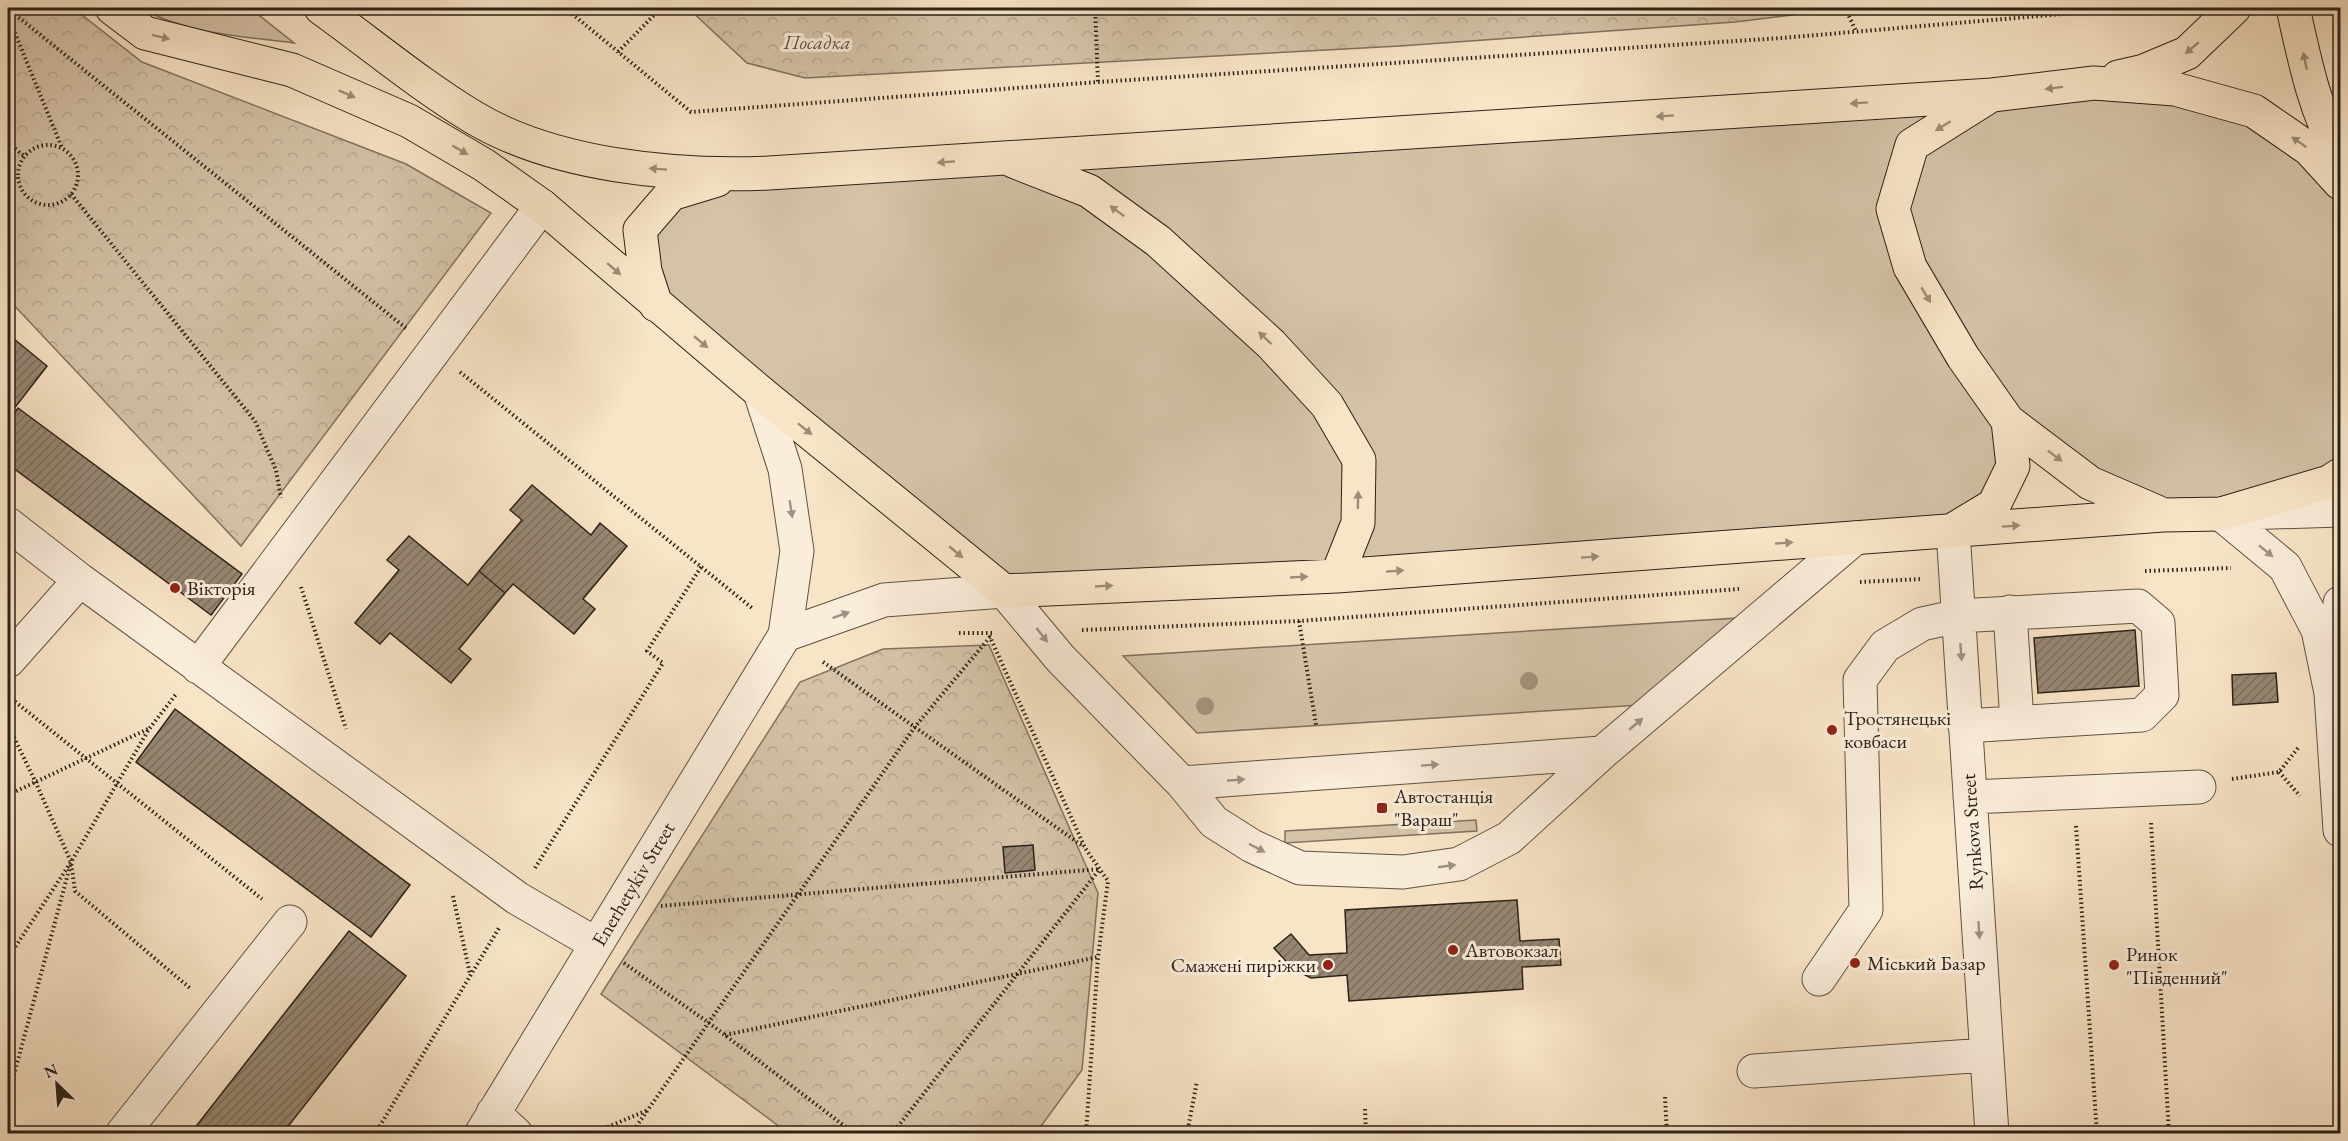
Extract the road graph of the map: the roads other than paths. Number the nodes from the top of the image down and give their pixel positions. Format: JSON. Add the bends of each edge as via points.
{"nodes":[{"id":1,"x":112,"y":8,"type":"edge"},
{"id":2,"x":321,"y":8,"type":"edge"},
{"id":3,"x":2234,"y":8,"type":"edge"},
{"id":4,"x":2293,"y":8,"type":"edge"},
{"id":5,"x":2094,"y":83,"type":"junction"},
{"id":6,"x":1992,"y":95,"type":"junction"},
{"id":7,"x":2340,"y":155,"type":"edge"},
{"id":8,"x":1004,"y":158,"type":"junction"},
{"id":9,"x":738,"y":174,"type":"junction"},
{"id":10,"x":2340,"y":183,"type":"edge"},
{"id":11,"x":542,"y":206,"type":"junction"},
{"id":12,"x":656,"y":305,"type":"junction"},
{"id":13,"x":760,"y":392,"type":"junction"},
{"id":14,"x":2008,"y":421,"type":"junction"},
{"id":15,"x":2340,"y":475,"type":"edge"},
{"id":16,"x":2340,"y":510,"type":"edge"},
{"id":17,"x":2221,"y":514,"type":"junction"},
{"id":18,"x":2163,"y":515,"type":"junction"},
{"id":19,"x":8,"y":524,"type":"edge"},
{"id":20,"x":1953,"y":531,"type":"junction"},
{"id":21,"x":1855,"y":538,"type":"junction"},
{"id":22,"x":1337,"y":576,"type":"junction"},
{"id":23,"x":80,"y":580,"type":"junction"},
{"id":24,"x":1004,"y":591,"type":"junction"},
{"id":25,"x":2340,"y":603,"type":"edge"},
{"id":26,"x":2010,"y":612,"type":"junction"},
{"id":27,"x":1958,"y":616,"type":"junction"},
{"id":28,"x":786,"y":634,"type":"junction"},
{"id":29,"x":8,"y":661,"type":"edge"},
{"id":30,"x":198,"y":667,"type":"junction"},
{"id":31,"x":2331,"y":693,"type":"junction"},
{"id":32,"x":2017,"y":722,"type":"junction"},
{"id":33,"x":1965,"y":726,"type":"junction"},
{"id":34,"x":1602,"y":753,"type":"junction"},
{"id":35,"x":1182,"y":783,"type":"junction"},
{"id":36,"x":2199,"y":787,"type":"dead end"},
{"id":37,"x":1970,"y":797,"type":"junction"},
{"id":38,"x":2340,"y":830,"type":"edge"},
{"id":39,"x":290,"y":922,"type":"road end"},
{"id":40,"x":596,"y":944,"type":"junction"},
{"id":41,"x":1819,"y":979,"type":"dead end"},
{"id":42,"x":1987,"y":1055,"type":"junction"},
{"id":43,"x":1754,"y":1071,"type":"dead end"},
{"id":44,"x":497,"y":1127,"type":"edge"},
{"id":45,"x":122,"y":1134,"type":"edge"},
{"id":46,"x":1992,"y":1134,"type":"edge"}],
"edges":[{"from":1,"to":11,"type":"main road","one_way":true,"via":[[146,33],[292,70],[409,121],[484,165]]},
{"from":9,"to":2,"type":"main road","one_way":true,"via":[[619,166],[540,148],[474,118]]},
{"from":3,"to":5,"type":"main road","one_way":true,"via":[[2187,53],[2144,71]]},
{"from":7,"to":4,"type":"main road","one_way":true,"via":[[2307,73]]},
{"from":5,"to":6,"type":"main road","one_way":true},
{"from":10,"to":5,"type":"main road","one_way":true,"via":[[2309,149],[2254,111],[2175,89]]},
{"from":6,"to":8,"type":"main road","one_way":true},
{"from":6,"to":14,"type":"main road","one_way":true,"via":[[1912,145],[1893,209],[1910,267],[1963,357]]},
{"from":8,"to":9,"type":"main road","one_way":true},
{"from":22,"to":8,"type":"main road","one_way":true,"via":[[1358,523],[1359,460],[1327,405],[1271,344],[1158,241],[1089,191]]},
{"from":9,"to":12,"type":"main road","via":[[671,195],[640,230],[645,271]]},
{"from":11,"to":12,"type":"main road","one_way":true},
{"from":11,"to":30,"type":"street"},
{"from":12,"to":13,"type":"main road","one_way":true},
{"from":13,"to":24,"type":"main road","one_way":true},
{"from":13,"to":28,"type":"street","one_way":true,"via":[[784,469],[797,551]]},
{"from":14,"to":18,"type":"main road","one_way":true,"via":[[2090,483]]},
{"from":14,"to":20,"type":"main road","via":[[2013,466],[1995,505]]},
{"from":15,"to":17,"type":"main road","via":[[2329,482]]},
{"from":16,"to":17,"type":"street"},
{"from":17,"to":18,"type":"main road"},
{"from":17,"to":31,"type":"street","one_way":true,"via":[[2285,567],[2318,630]]},
{"from":20,"to":18,"type":"main road","one_way":true},
{"from":19,"to":23,"type":"street"},
{"from":20,"to":21,"type":"main road"},
{"from":20,"to":27,"type":"street","name":"Rynkova Street"},
{"from":22,"to":21,"type":"main road","one_way":true},
{"from":34,"to":21,"type":"street","one_way":true},
{"from":24,"to":22,"type":"main road","one_way":true},
{"from":23,"to":29,"type":"street"},
{"from":23,"to":30,"type":"street"},
{"from":28,"to":24,"type":"street","one_way":true,"via":[[884,600]]},
{"from":24,"to":35,"type":"street","one_way":true,"via":[[1060,658]]},
{"from":25,"to":31,"type":"street"},
{"from":26,"to":27,"type":"street"},
{"from":26,"to":32,"type":"street"},
{"from":26,"to":32,"type":"street","via":[[2138,606],[2158,623],[2162,695],[2142,715]]},
{"from":27,"to":33,"type":"street","name":"Rynkova Street","one_way":true},
{"from":27,"to":41,"type":"street","via":[[1922,624],[1885,646],[1860,680],[1866,910]]},
{"from":28,"to":40,"type":"street","name":"Enerhetykiv Street"},
{"from":30,"to":40,"type":"street","via":[[517,898]]},
{"from":31,"to":38,"type":"street"},
{"from":32,"to":33,"type":"street"},
{"from":33,"to":37,"type":"street","name":"Rynkova Street"},
{"from":35,"to":34,"type":"street","one_way":true},
{"from":35,"to":34,"type":"street","one_way":true,"via":[[1214,822],[1251,846],[1300,868],[1402,872],[1460,864],[1509,838]]},
{"from":36,"to":37,"type":"street"},
{"from":37,"to":42,"type":"street","name":"Rynkova Street","one_way":true},
{"from":39,"to":45,"type":"street"},
{"from":40,"to":44,"type":"street","name":"Enerhetykiv Street"},
{"from":42,"to":43,"type":"street"},
{"from":42,"to":46,"type":"street","name":"Rynkova Street"}]}
